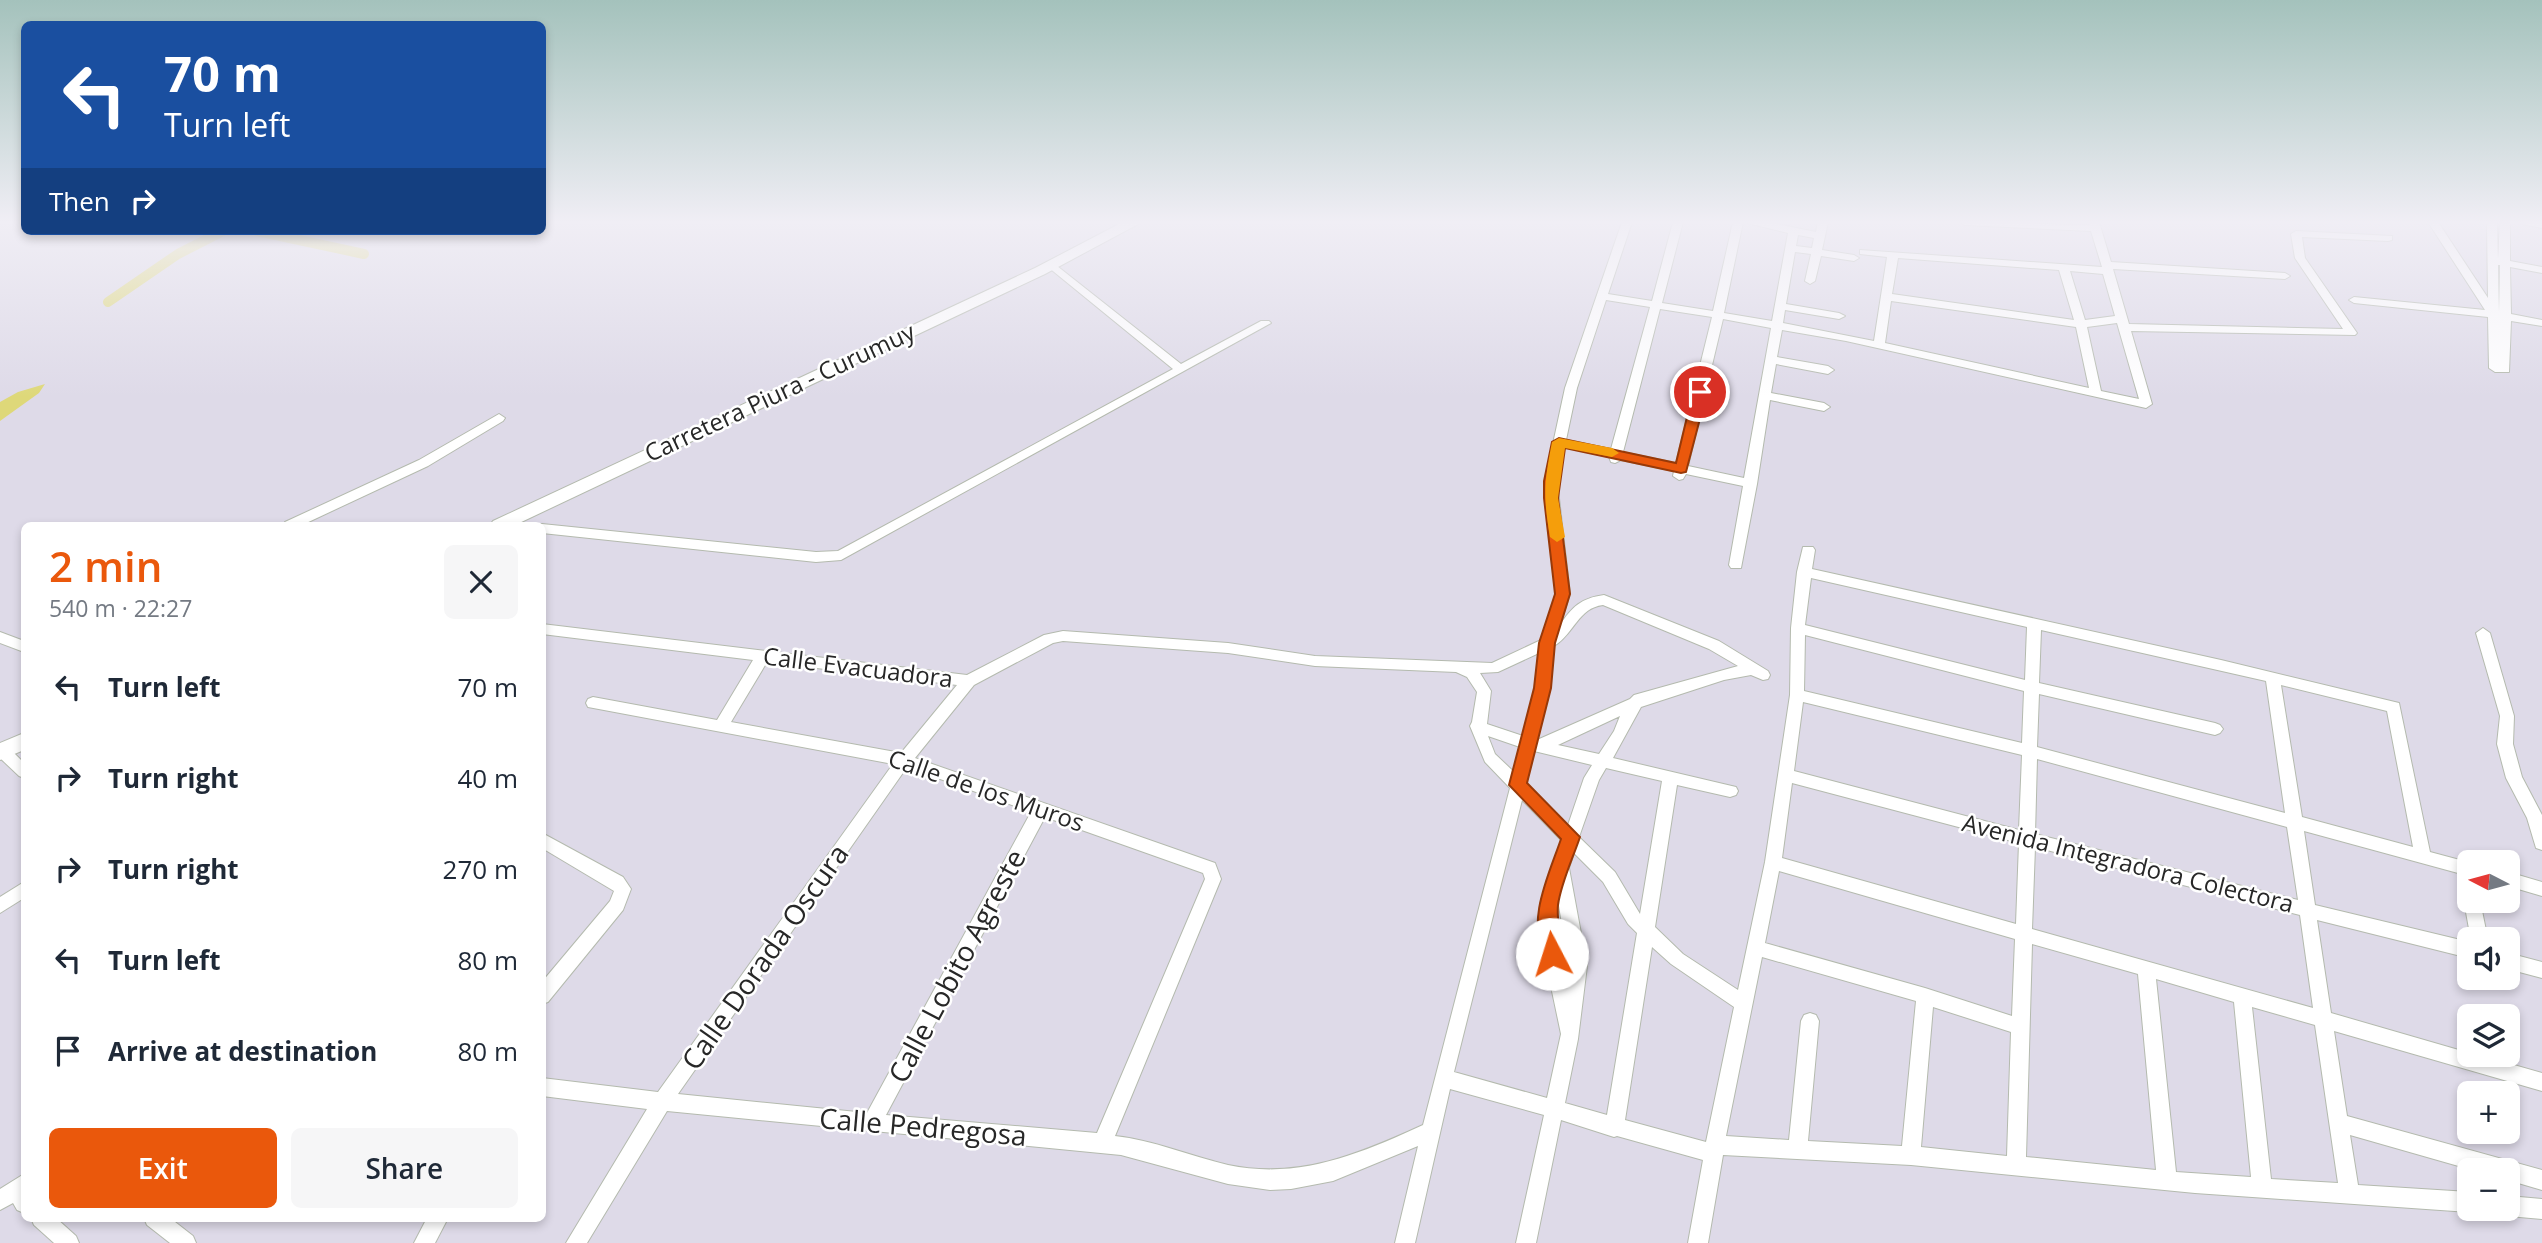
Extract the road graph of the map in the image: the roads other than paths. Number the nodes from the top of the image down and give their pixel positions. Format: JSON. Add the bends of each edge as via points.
{"nodes":[{"id":1,"x":1021,"y":280,"type":"edge"},
{"id":2,"x":1070,"y":280,"type":"edge"},
{"id":3,"x":1607,"y":280,"type":"edge"},
{"id":4,"x":1663,"y":280,"type":"edge"},
{"id":5,"x":1726,"y":280,"type":"edge"},
{"id":6,"x":1785,"y":280,"type":"edge"},
{"id":7,"x":1889,"y":280,"type":"edge"},
{"id":8,"x":2067,"y":280,"type":"edge"},
{"id":9,"x":2110,"y":280,"type":"edge"},
{"id":10,"x":2315,"y":280,"type":"edge"},
{"id":11,"x":2474,"y":280,"type":"edge"},
{"id":12,"x":2496,"y":280,"type":"edge"},
{"id":13,"x":2504,"y":280,"type":"edge"},
{"id":14,"x":1602,"y":296,"type":"junction"},
{"id":15,"x":1887,"y":297,"type":"junction"},
{"id":16,"x":2354,"y":300,"type":"dead end"},
{"id":17,"x":1657,"y":305,"type":"junction"},
{"id":18,"x":1781,"y":306,"type":"junction"},
{"id":19,"x":1718,"y":315,"type":"junction"},
{"id":20,"x":2499,"y":315,"type":"junction"},
{"id":21,"x":1839,"y":316,"type":"dead end"},
{"id":22,"x":1265,"y":323,"type":"dead end"},
{"id":23,"x":2123,"y":323,"type":"junction"},
{"id":24,"x":2542,"y":323,"type":"edge"},
{"id":25,"x":2081,"y":324,"type":"junction"},
{"id":26,"x":1778,"y":326,"type":"junction"},
{"id":27,"x":1879,"y":345,"type":"junction"},
{"id":28,"x":1772,"y":360,"type":"junction"},
{"id":29,"x":1180,"y":369,"type":"junction"},
{"id":30,"x":1828,"y":370,"type":"dead end"},
{"id":31,"x":2096,"y":393,"type":"junction"},
{"id":32,"x":1766,"y":396,"type":"junction"},
{"id":33,"x":1824,"y":407,"type":"dead end"},
{"id":34,"x":499,"y":418,"type":"dead end"},
{"id":35,"x":1559,"y":442,"type":"junction"},
{"id":36,"x":1616,"y":456,"type":"junction"},
{"id":37,"x":1680,"y":472,"type":"junction"},
{"id":38,"x":1751,"y":484,"type":"junction"},
{"id":39,"x":532,"y":519,"type":"edge"},
{"id":40,"x":297,"y":522,"type":"edge"},
{"id":41,"x":546,"y":528,"type":"edge"},
{"id":42,"x":1808,"y":550,"type":"dead end"},
{"id":43,"x":1735,"y":565,"type":"dead end"},
{"id":44,"x":1804,"y":572,"type":"junction"},
{"id":45,"x":2034,"y":623,"type":"junction"},
{"id":46,"x":1798,"y":628,"type":"junction"},
{"id":47,"x":546,"y":630,"type":"edge"},
{"id":48,"x":2483,"y":633,"type":"dead end"},
{"id":49,"x":0,"y":637,"type":"edge"},
{"id":50,"x":1547,"y":643,"type":"junction"},
{"id":51,"x":21,"y":645,"type":"edge"},
{"id":52,"x":762,"y":657,"type":"junction"},
{"id":53,"x":1457,"y":665,"type":"junction"},
{"id":54,"x":2273,"y":678,"type":"junction"},
{"id":55,"x":969,"y":681,"type":"junction"},
{"id":56,"x":2032,"y":687,"type":"junction"},
{"id":57,"x":1797,"y":695,"type":"junction"},
{"id":58,"x":1639,"y":699,"type":"junction"},
{"id":59,"x":593,"y":704,"type":"dead end"},
{"id":60,"x":722,"y":725,"type":"junction"},
{"id":61,"x":1478,"y":726,"type":"junction"},
{"id":62,"x":2215,"y":729,"type":"dead end"},
{"id":63,"x":21,"y":742,"type":"edge"},
{"id":64,"x":1532,"y":748,"type":"junction"},
{"id":65,"x":2,"y":751,"type":"edge"},
{"id":66,"x":2030,"y":751,"type":"junction"},
{"id":67,"x":904,"y":760,"type":"junction"},
{"id":68,"x":1603,"y":761,"type":"junction"},
{"id":69,"x":21,"y":769,"type":"edge"},
{"id":70,"x":1787,"y":775,"type":"junction"},
{"id":71,"x":1671,"y":776,"type":"junction"},
{"id":72,"x":1518,"y":785,"type":"junction"},
{"id":73,"x":1730,"y":791,"type":"dead end"},
{"id":74,"x":1041,"y":809,"type":"junction"},
{"id":75,"x":2296,"y":821,"type":"junction"},
{"id":76,"x":1571,"y":837,"type":"junction"},
{"id":77,"x":2027,"y":839,"type":"junction"},
{"id":78,"x":546,"y":842,"type":"edge"},
{"id":79,"x":2542,"y":843,"type":"edge"},
{"id":80,"x":2423,"y":856,"type":"junction"},
{"id":81,"x":1773,"y":862,"type":"junction"},
{"id":82,"x":2457,"y":865,"type":"edge"},
{"id":83,"x":2520,"y":883,"type":"edge"},
{"id":84,"x":2542,"y":889,"type":"edge"},
{"id":85,"x":21,"y":891,"type":"edge"},
{"id":86,"x":0,"y":906,"type":"edge"},
{"id":87,"x":2309,"y":909,"type":"junction"},
{"id":88,"x":1646,"y":930,"type":"junction"},
{"id":89,"x":2026,"y":934,"type":"junction"},
{"id":90,"x":2457,"y":947,"type":"edge"},
{"id":91,"x":1757,"y":948,"type":"junction"},
{"id":92,"x":2520,"y":964,"type":"edge"},
{"id":93,"x":2146,"y":968,"type":"junction"},
{"id":94,"x":2542,"y":970,"type":"edge"},
{"id":95,"x":546,"y":991,"type":"edge"},
{"id":96,"x":2242,"y":995,"type":"junction"},
{"id":97,"x":1925,"y":996,"type":"junction"},
{"id":98,"x":1743,"y":1003,"type":"junction"},
{"id":99,"x":2325,"y":1020,"type":"junction"},
{"id":100,"x":1810,"y":1021,"type":"dead end"},
{"id":101,"x":2021,"y":1027,"type":"junction"},
{"id":102,"x":1443,"y":1078,"type":"junction"},
{"id":103,"x":2542,"y":1082,"type":"edge"},
{"id":104,"x":546,"y":1088,"type":"edge"},
{"id":105,"x":662,"y":1102,"type":"junction"},
{"id":106,"x":1553,"y":1109,"type":"junction"},
{"id":107,"x":872,"y":1123,"type":"junction"},
{"id":108,"x":2340,"y":1124,"type":"junction"},
{"id":109,"x":1614,"y":1128,"type":"junction"},
{"id":110,"x":1430,"y":1131,"type":"junction"},
{"id":111,"x":1102,"y":1143,"type":"junction"},
{"id":112,"x":1798,"y":1149,"type":"junction"},
{"id":113,"x":1715,"y":1150,"type":"junction"},
{"id":114,"x":1911,"y":1156,"type":"junction"},
{"id":115,"x":2016,"y":1164,"type":"junction"},
{"id":116,"x":2167,"y":1180,"type":"junction"},
{"id":117,"x":2542,"y":1180,"type":"edge"},
{"id":118,"x":2262,"y":1187,"type":"junction"},
{"id":119,"x":2349,"y":1192,"type":"junction"},
{"id":120,"x":21,"y":1196,"type":"edge"},
{"id":121,"x":0,"y":1200,"type":"edge"},
{"id":122,"x":2457,"y":1201,"type":"edge"},
{"id":123,"x":2520,"y":1207,"type":"edge"},
{"id":124,"x":2542,"y":1209,"type":"edge"},
{"id":125,"x":45,"y":1222,"type":"edge"},
{"id":126,"x":159,"y":1222,"type":"edge"},
{"id":127,"x":436,"y":1222,"type":"edge"},
{"id":128,"x":69,"y":1243,"type":"edge"},
{"id":129,"x":186,"y":1243,"type":"edge"},
{"id":130,"x":424,"y":1243,"type":"edge"},
{"id":131,"x":576,"y":1243,"type":"edge"},
{"id":132,"x":1405,"y":1243,"type":"edge"},
{"id":133,"x":1526,"y":1243,"type":"edge"},
{"id":134,"x":1699,"y":1243,"type":"edge"}],
"edges":[{"from":1,"to":39,"type":"main road","name":"Carretera Piura - Curumuy"},
{"from":2,"to":29,"type":"street"},
{"from":3,"to":14,"type":"street"},
{"from":4,"to":17,"type":"street"},
{"from":5,"to":19,"type":"street"},
{"from":6,"to":18,"type":"street"},
{"from":7,"to":15,"type":"street"},
{"from":8,"to":25,"type":"street"},
{"from":9,"to":23,"type":"street"},
{"from":10,"to":23,"type":"street","via":[[2351,333]]},
{"from":11,"to":20,"type":"street"},
{"from":12,"to":20,"type":"street"},
{"from":13,"to":20,"type":"street"},
{"from":14,"to":17,"type":"street"},
{"from":14,"to":35,"type":"street","via":[[1571,388]]},
{"from":15,"to":25,"type":"street"},
{"from":15,"to":27,"type":"street"},
{"from":16,"to":20,"type":"street"},
{"from":17,"to":19,"type":"street"},
{"from":17,"to":36,"type":"street"},
{"from":18,"to":21,"type":"street"},
{"from":18,"to":26,"type":"street"},
{"from":19,"to":26,"type":"street"},
{"from":19,"to":37,"type":"street"},
{"from":20,"to":24,"type":"street"},
{"from":22,"to":29,"type":"street"},
{"from":23,"to":25,"type":"street"},
{"from":23,"to":31,"type":"street","via":[[2146,404]]},
{"from":25,"to":31,"type":"street"},
{"from":26,"to":27,"type":"street"},
{"from":26,"to":28,"type":"street"},
{"from":27,"to":31,"type":"street"},
{"from":28,"to":30,"type":"street"},
{"from":28,"to":32,"type":"street"},
{"from":29,"to":41,"type":"street","via":[[841,555],[816,557]]},
{"from":32,"to":33,"type":"street"},
{"from":32,"to":38,"type":"street"},
{"from":34,"to":40,"type":"street","via":[[430,461]]},
{"from":35,"to":36,"type":"street"},
{"from":35,"to":50,"type":"street","via":[[1551,498],[1563,594]]},
{"from":36,"to":37,"type":"street"},
{"from":37,"to":38,"type":"street"},
{"from":38,"to":43,"type":"street"},
{"from":42,"to":44,"type":"street"},
{"from":44,"to":45,"type":"street"},
{"from":44,"to":46,"type":"street"},
{"from":45,"to":54,"type":"street"},
{"from":45,"to":56,"type":"street"},
{"from":46,"to":56,"type":"street"},
{"from":46,"to":57,"type":"street"},
{"from":47,"to":52,"type":"street","name":"Calle Evacuadora"},
{"from":48,"to":79,"type":"street","via":[[2507,716],[2505,744],[2514,778],[2535,817]]},
{"from":49,"to":51,"type":"street"},
{"from":50,"to":53,"type":"street","name":"Calle Evacuadora","via":[[1505,666]]},
{"from":50,"to":58,"type":"street","name":"Calle Evacuadora","via":[[1558,638],[1576,610],[1592,600],[1605,600],[1679,628],[1757,672],[1713,676]]},
{"from":50,"to":64,"type":"street"},
{"from":52,"to":55,"type":"street","name":"Calle Evacuadora"},
{"from":52,"to":60,"type":"street"},
{"from":53,"to":55,"type":"street","name":"Calle Evacuadora","via":[[1315,661],[1202,645],[1063,636]]},
{"from":53,"to":61,"type":"street","via":[[1472,673],[1484,691]]},
{"from":54,"to":75,"type":"street"},
{"from":54,"to":80,"type":"street","via":[[2394,707]]},
{"from":55,"to":67,"type":"street","name":"Calle Dorada Oscura"},
{"from":56,"to":62,"type":"street"},
{"from":56,"to":66,"type":"street"},
{"from":57,"to":66,"type":"street"},
{"from":57,"to":70,"type":"street"},
{"from":58,"to":64,"type":"street"},
{"from":58,"to":68,"type":"street"},
{"from":59,"to":60,"type":"street","name":"Calle de los Muros"},
{"from":60,"to":67,"type":"street","name":"Calle de los Muros"},
{"from":61,"to":64,"type":"street"},
{"from":61,"to":72,"type":"street","via":[[1490,758]]},
{"from":63,"to":65,"type":"main road"},
{"from":64,"to":68,"type":"street"},
{"from":64,"to":72,"type":"street"},
{"from":65,"to":69,"type":"street"},
{"from":66,"to":75,"type":"street"},
{"from":66,"to":77,"type":"street"},
{"from":67,"to":74,"type":"street","name":"Calle de los Muros"},
{"from":67,"to":105,"type":"street","name":"Calle Dorada Oscura"},
{"from":68,"to":71,"type":"street"},
{"from":68,"to":76,"type":"street","via":[[1592,778]]},
{"from":70,"to":77,"type":"street","name":"Avenida Integradora Colectora"},
{"from":70,"to":81,"type":"street"},
{"from":71,"to":73,"type":"street"},
{"from":71,"to":88,"type":"street"},
{"from":72,"to":76,"type":"street"},
{"from":72,"to":102,"type":"street"},
{"from":74,"to":107,"type":"street","name":"Calle Lobito Agreste"},
{"from":74,"to":111,"type":"street","name":"Calle de los Muros","via":[[1209,868],[1213,878]]},
{"from":75,"to":80,"type":"street"},
{"from":75,"to":87,"type":"street"},
{"from":76,"to":88,"type":"street","via":[[1609,877],[1634,919]]},
{"from":76,"to":106,"type":"street","via":[[1560,866],[1578,966],[1569,1039]]},
{"from":77,"to":87,"type":"street","name":"Avenida Integradora Colectora"},
{"from":77,"to":89,"type":"street"},
{"from":78,"to":95,"type":"street","via":[[623,889],[617,905]]},
{"from":80,"to":82,"type":"street"},
{"from":81,"to":89,"type":"street"},
{"from":81,"to":91,"type":"street"},
{"from":83,"to":84,"type":"street"},
{"from":85,"to":86,"type":"street"},
{"from":87,"to":90,"type":"street","name":"Avenida Integradora Colectora"},
{"from":87,"to":99,"type":"street"},
{"from":88,"to":98,"type":"street","via":[[1677,959]]},
{"from":88,"to":109,"type":"street"},
{"from":89,"to":93,"type":"street"},
{"from":89,"to":101,"type":"street"},
{"from":91,"to":97,"type":"street"},
{"from":91,"to":98,"type":"street"},
{"from":92,"to":94,"type":"street"},
{"from":93,"to":96,"type":"street"},
{"from":93,"to":116,"type":"street"},
{"from":96,"to":99,"type":"street"},
{"from":96,"to":118,"type":"street"},
{"from":97,"to":101,"type":"street"},
{"from":97,"to":114,"type":"street"},
{"from":98,"to":113,"type":"street"},
{"from":99,"to":103,"type":"street"},
{"from":99,"to":108,"type":"street"},
{"from":100,"to":112,"type":"street"},
{"from":101,"to":115,"type":"street"},
{"from":102,"to":106,"type":"street"},
{"from":102,"to":110,"type":"street"},
{"from":104,"to":105,"type":"street","name":"Calle Pedregosa"},
{"from":105,"to":107,"type":"street","name":"Calle Pedregosa"},
{"from":105,"to":131,"type":"street","name":"Calle Dorada Oscura"},
{"from":106,"to":109,"type":"street"},
{"from":106,"to":133,"type":"street"},
{"from":107,"to":111,"type":"street","name":"Calle Pedregosa"},
{"from":108,"to":117,"type":"street"},
{"from":108,"to":119,"type":"street"},
{"from":109,"to":113,"type":"street"},
{"from":110,"to":111,"type":"street","name":"Calle Pedregosa","via":[[1312,1178],[1269,1180]]},
{"from":110,"to":132,"type":"street"},
{"from":112,"to":113,"type":"street"},
{"from":112,"to":114,"type":"street"},
{"from":113,"to":134,"type":"street"},
{"from":114,"to":115,"type":"street"},
{"from":115,"to":116,"type":"street"},
{"from":116,"to":118,"type":"street"},
{"from":118,"to":119,"type":"street"},
{"from":119,"to":122,"type":"street"},
{"from":120,"to":121,"type":"street"},
{"from":123,"to":124,"type":"street"},
{"from":125,"to":128,"type":"street"},
{"from":126,"to":129,"type":"street"},
{"from":127,"to":130,"type":"street"}]}
